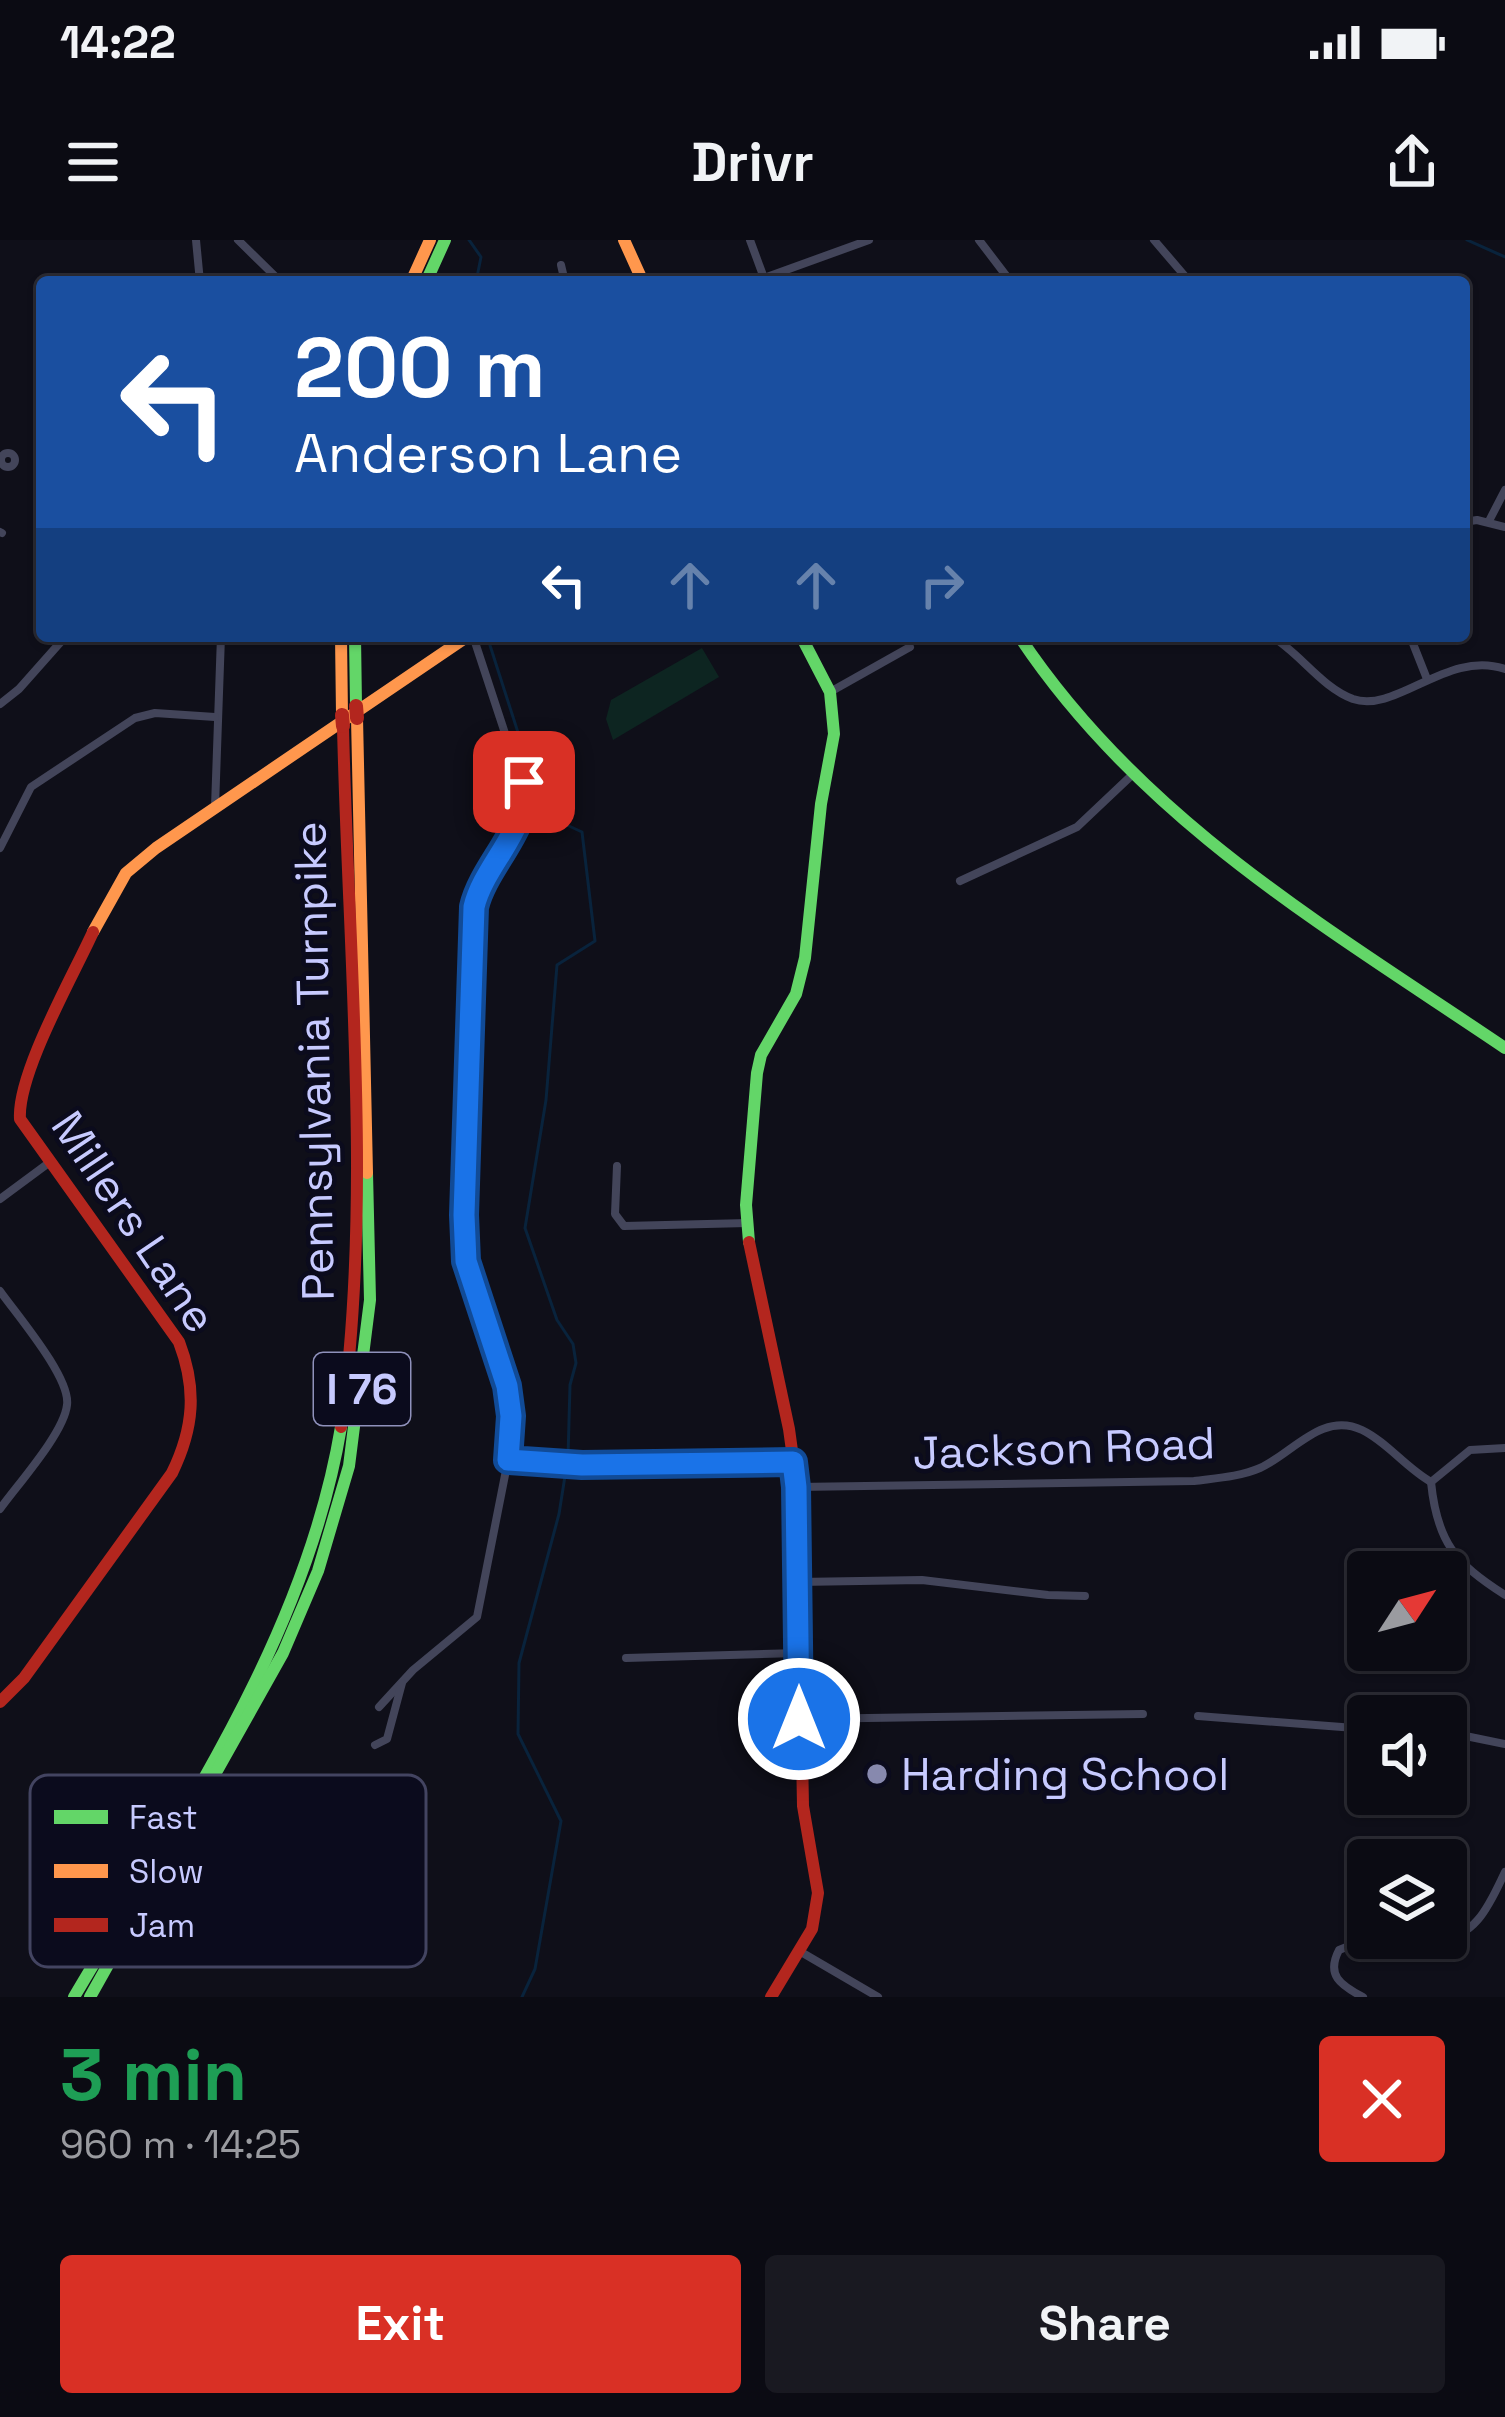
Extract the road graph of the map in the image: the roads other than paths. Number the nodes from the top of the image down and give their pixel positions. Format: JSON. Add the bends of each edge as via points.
{"nodes":[{"id":1,"x":196,"y":240,"type":"edge"},
{"id":2,"x":238,"y":240,"type":"edge"},
{"id":3,"x":430,"y":240,"type":"edge"},
{"id":4,"x":445,"y":240,"type":"edge"},
{"id":5,"x":624,"y":240,"type":"edge"},
{"id":6,"x":750,"y":240,"type":"edge"},
{"id":7,"x":869,"y":240,"type":"edge"},
{"id":8,"x":979,"y":240,"type":"edge"},
{"id":9,"x":1154,"y":240,"type":"edge"},
{"id":10,"x":561,"y":266,"type":"dead end"},
{"id":11,"x":199,"y":276,"type":"edge"},
{"id":12,"x":276,"y":276,"type":"edge"},
{"id":13,"x":414,"y":276,"type":"edge"},
{"id":14,"x":429,"y":276,"type":"edge"},
{"id":15,"x":564,"y":276,"type":"edge"},
{"id":16,"x":640,"y":276,"type":"edge"},
{"id":17,"x":764,"y":276,"type":"edge"},
{"id":18,"x":775,"y":276,"type":"edge"},
{"id":19,"x":1006,"y":276,"type":"edge"},
{"id":20,"x":1185,"y":276,"type":"edge"},
{"id":21,"x":1505,"y":490,"type":"edge"},
{"id":22,"x":1489,"y":521,"type":"junction"},
{"id":23,"x":1470,"y":522,"type":"edge"},
{"id":24,"x":1505,"y":527,"type":"edge"},
{"id":25,"x":61,"y":642,"type":"edge"},
{"id":26,"x":220,"y":642,"type":"edge"},
{"id":27,"x":341,"y":642,"type":"edge"},
{"id":28,"x":355,"y":642,"type":"edge"},
{"id":29,"x":461,"y":642,"type":"edge"},
{"id":30,"x":472,"y":642,"type":"edge"},
{"id":31,"x":804,"y":642,"type":"edge"},
{"id":32,"x":1022,"y":642,"type":"edge"},
{"id":33,"x":1279,"y":642,"type":"edge"},
{"id":34,"x":1412,"y":642,"type":"edge"},
{"id":35,"x":910,"y":647,"type":"dead end"},
{"id":36,"x":1505,"y":669,"type":"edge"},
{"id":37,"x":1427,"y":679,"type":"junction"},
{"id":38,"x":830,"y":692,"type":"junction"},
{"id":39,"x":0,"y":704,"type":"edge"},
{"id":40,"x":350,"y":716,"type":"junction"},
{"id":41,"x":215,"y":718,"type":"junction"},
{"id":42,"x":1132,"y":775,"type":"junction"},
{"id":43,"x":215,"y":808,"type":"junction"},
{"id":44,"x":0,"y":848,"type":"edge"},
{"id":45,"x":960,"y":881,"type":"dead end"},
{"id":46,"x":1505,"y":1048,"type":"edge"},
{"id":47,"x":50,"y":1162,"type":"junction"},
{"id":48,"x":617,"y":1166,"type":"dead end"},
{"id":49,"x":0,"y":1199,"type":"edge"},
{"id":50,"x":748,"y":1223,"type":"junction"},
{"id":51,"x":2,"y":1299,"type":"edge"},
{"id":52,"x":1505,"y":1448,"type":"edge"},
{"id":53,"x":508,"y":1460,"type":"junction"},
{"id":54,"x":793,"y":1462,"type":"junction"},
{"id":55,"x":1431,"y":1483,"type":"junction"},
{"id":56,"x":796,"y":1487,"type":"junction"},
{"id":57,"x":0,"y":1509,"type":"edge"},
{"id":58,"x":799,"y":1582,"type":"junction"},
{"id":59,"x":1085,"y":1595,"type":"dead end"},
{"id":60,"x":1505,"y":1595,"type":"edge"},
{"id":61,"x":799,"y":1653,"type":"junction"},
{"id":62,"x":626,"y":1658,"type":"dead end"},
{"id":63,"x":403,"y":1682,"type":"junction"},
{"id":64,"x":0,"y":1702,"type":"edge"},
{"id":65,"x":379,"y":1707,"type":"dead end"},
{"id":66,"x":1143,"y":1714,"type":"dead end"},
{"id":67,"x":1198,"y":1716,"type":"dead end"},
{"id":68,"x":799,"y":1719,"type":"junction"},
{"id":69,"x":1347,"y":1727,"type":"edge"},
{"id":70,"x":1467,"y":1736,"type":"edge"},
{"id":71,"x":1505,"y":1744,"type":"edge"},
{"id":72,"x":375,"y":1745,"type":"dead end"},
{"id":73,"x":199,"y":1775,"type":"edge"},
{"id":74,"x":215,"y":1775,"type":"edge"},
{"id":75,"x":1505,"y":1872,"type":"edge"},
{"id":76,"x":1467,"y":1931,"type":"edge"},
{"id":77,"x":1347,"y":1947,"type":"edge"},
{"id":78,"x":801,"y":1952,"type":"junction"},
{"id":79,"x":91,"y":1967,"type":"edge"},
{"id":80,"x":107,"y":1967,"type":"edge"},
{"id":81,"x":74,"y":1997,"type":"edge"},
{"id":82,"x":90,"y":1997,"type":"edge"},
{"id":83,"x":771,"y":1997,"type":"edge"},
{"id":84,"x":878,"y":1997,"type":"edge"},
{"id":85,"x":1363,"y":1997,"type":"edge"}],
"edges":[{"from":1,"to":11,"type":"street"},
{"from":2,"to":12,"type":"street"},
{"from":3,"to":13,"type":"main road"},
{"from":4,"to":14,"type":"main road"},
{"from":5,"to":16,"type":"main road"},
{"from":6,"to":17,"type":"street"},
{"from":7,"to":18,"type":"street"},
{"from":8,"to":19,"type":"street"},
{"from":9,"to":20,"type":"street"},
{"from":10,"to":15,"type":"street"},
{"from":21,"to":22,"type":"street"},
{"from":22,"to":23,"type":"street"},
{"from":22,"to":24,"type":"street"},
{"from":25,"to":39,"type":"street"},
{"from":26,"to":41,"type":"street"},
{"from":27,"to":40,"type":"main road","name":"Pennsylvania Turnpike","number":"I 76"},
{"from":28,"to":40,"type":"main road","name":"Pennsylvania Turnpike","number":"I 76"},
{"from":29,"to":43,"type":"main road","name":"Millers Lane"},
{"from":30,"to":53,"type":"street","via":[[525,794],[474,907],[464,1215],[466,1261],[507,1386]]},
{"from":31,"to":38,"type":"main road"},
{"from":32,"to":42,"type":"main road"},
{"from":33,"to":37,"type":"street","via":[[1356,700],[1379,700]]},
{"from":34,"to":37,"type":"street"},
{"from":35,"to":38,"type":"street"},
{"from":36,"to":37,"type":"street","via":[[1478,663]]},
{"from":38,"to":50,"type":"main road","via":[[834,734],[806,958],[757,1072]]},
{"from":40,"to":73,"type":"main road","name":"Pennsylvania Turnpike","number":"I 76","via":[[357,1288],[349,1384],[313,1545],[272,1644]]},
{"from":40,"to":74,"type":"main road","name":"Pennsylvania Turnpike","number":"I 76","via":[[370,1300],[349,1466],[283,1653]]},
{"from":41,"to":43,"type":"street"},
{"from":41,"to":44,"type":"street","via":[[135,718],[32,787]]},
{"from":42,"to":45,"type":"street","via":[[1077,827]]},
{"from":42,"to":46,"type":"main road","via":[[1227,854]]},
{"from":43,"to":47,"type":"main road","name":"Millers Lane","via":[[126,873],[101,915],[20,1093],[20,1119]]},
{"from":47,"to":49,"type":"street"},
{"from":47,"to":64,"type":"main road","name":"Millers Lane","via":[[178,1342],[194,1396],[172,1473]]},
{"from":48,"to":50,"type":"street","via":[[615,1214],[629,1228]]},
{"from":50,"to":54,"type":"main road"},
{"from":51,"to":57,"type":"street","via":[[62,1380],[68,1401]]},
{"from":52,"to":55,"type":"street","via":[[1470,1450]]},
{"from":53,"to":54,"type":"street"},
{"from":53,"to":63,"type":"street","via":[[477,1617]]},
{"from":54,"to":56,"type":"main road"},
{"from":55,"to":56,"type":"street","name":"Jackson Road","via":[[1370,1434],[1343,1425],[1319,1429],[1241,1475],[1194,1481]]},
{"from":55,"to":60,"type":"street","via":[[1444,1542]]},
{"from":56,"to":58,"type":"main road"},
{"from":58,"to":59,"type":"street","via":[[922,1580]]},
{"from":58,"to":61,"type":"main road"},
{"from":61,"to":62,"type":"street"},
{"from":61,"to":68,"type":"main road"},
{"from":63,"to":65,"type":"street"},
{"from":63,"to":72,"type":"street","via":[[387,1739]]},
{"from":66,"to":68,"type":"street"},
{"from":67,"to":69,"type":"street"},
{"from":68,"to":78,"type":"main road","via":[[818,1893]]},
{"from":70,"to":71,"type":"street"},
{"from":75,"to":76,"type":"street"},
{"from":77,"to":85,"type":"street","via":[[1333,1973]]},
{"from":78,"to":83,"type":"main road"},
{"from":78,"to":84,"type":"street"},
{"from":79,"to":81,"type":"main road","name":"Pennsylvania Turnpike","number":"I 76"},
{"from":80,"to":82,"type":"main road","name":"Pennsylvania Turnpike","number":"I 76"}]}
